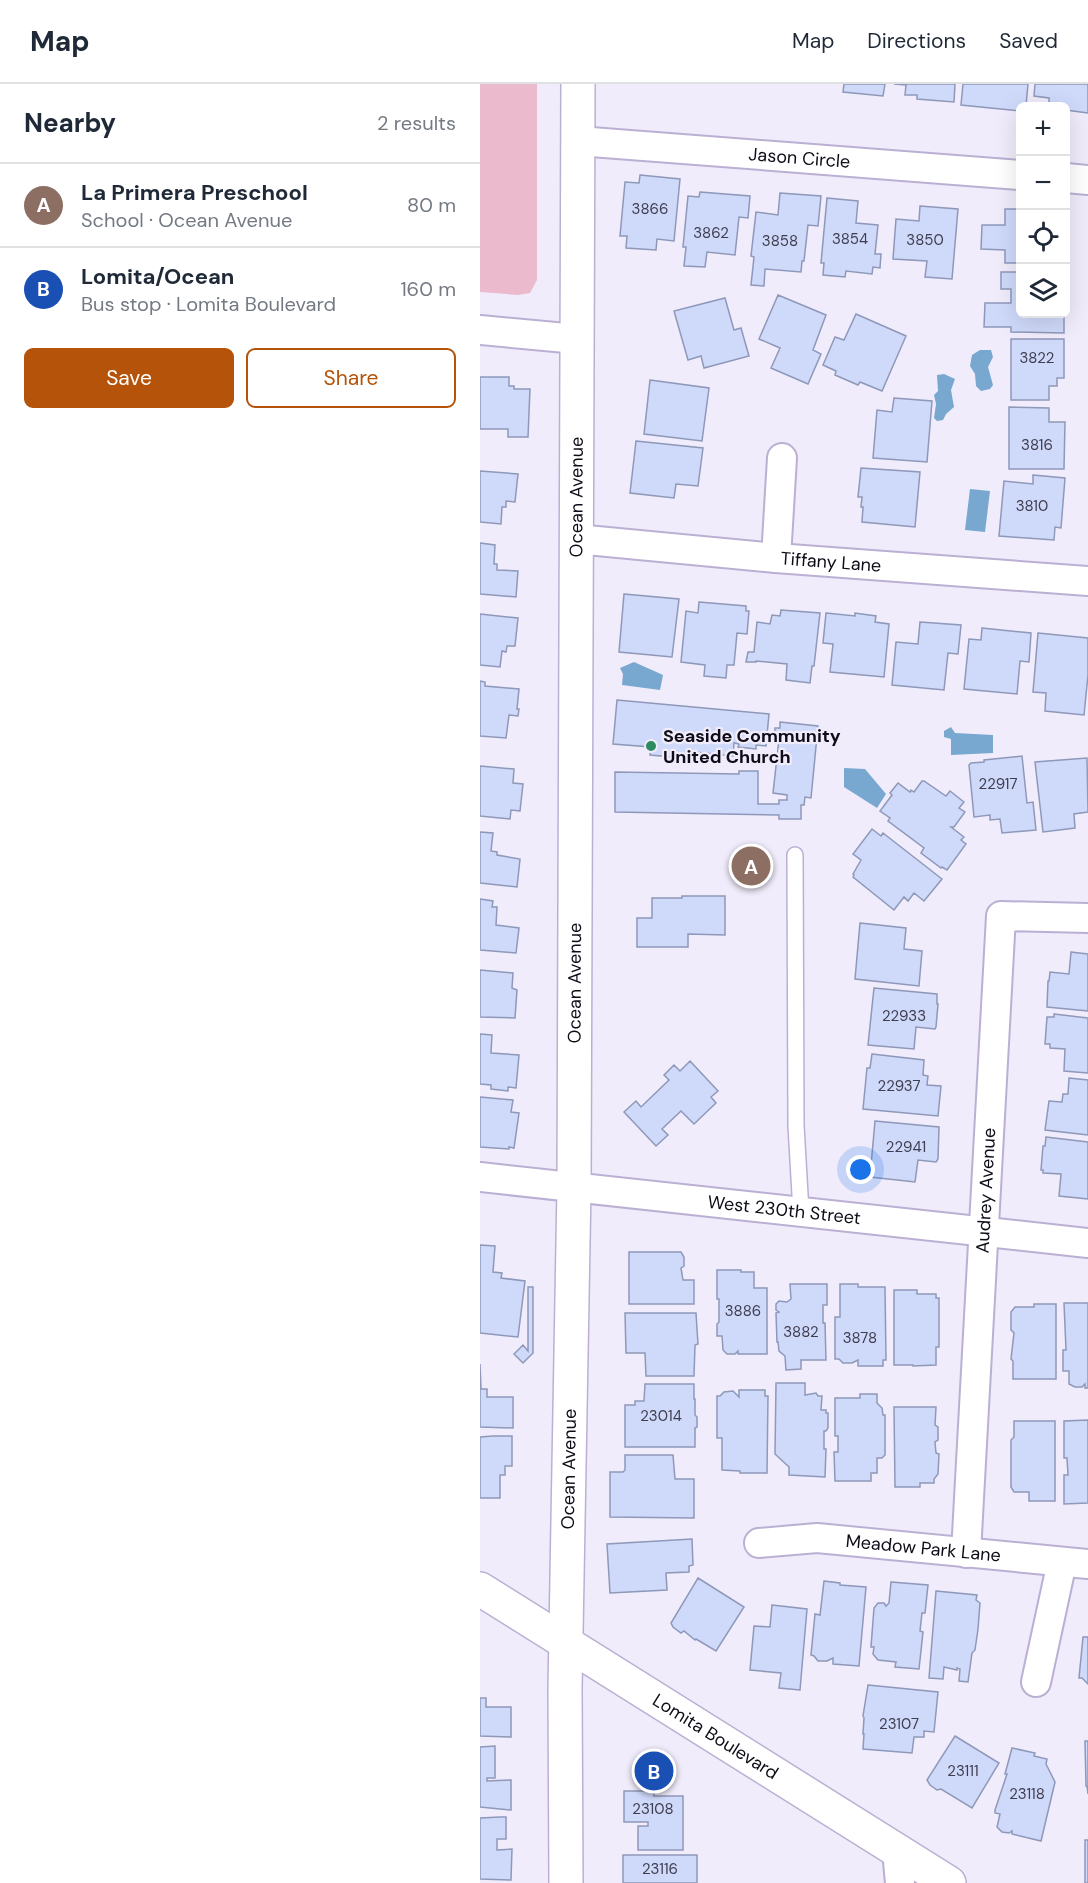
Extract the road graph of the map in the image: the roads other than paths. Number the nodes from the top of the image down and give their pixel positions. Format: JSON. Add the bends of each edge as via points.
{"nodes":[{"id":1,"x":578,"y":84,"type":"edge"},
{"id":2,"x":578,"y":141,"type":"junction"},
{"id":3,"x":1016,"y":175,"type":"edge"},
{"id":4,"x":1070,"y":178,"type":"edge"},
{"id":5,"x":1088,"y":180,"type":"edge"},
{"id":6,"x":480,"y":330,"type":"edge"},
{"id":7,"x":577,"y":339,"type":"junction"},
{"id":8,"x":782,"y":458,"type":"dead end"},
{"id":9,"x":576,"y":539,"type":"junction"},
{"id":10,"x":776,"y":558,"type":"junction"},
{"id":11,"x":1088,"y":581,"type":"edge"},
{"id":12,"x":795,"y":855,"type":"dead end"},
{"id":13,"x":1088,"y":918,"type":"edge"},
{"id":14,"x":480,"y":1178,"type":"edge"},
{"id":15,"x":574,"y":1187,"type":"junction"},
{"id":16,"x":801,"y":1212,"type":"junction"},
{"id":17,"x":985,"y":1232,"type":"junction"},
{"id":18,"x":1088,"y":1243,"type":"edge"},
{"id":19,"x":759,"y":1543,"type":"dead end"},
{"id":20,"x":966,"y":1553,"type":"junction"},
{"id":21,"x":1075,"y":1563,"type":"edge"},
{"id":22,"x":480,"y":1589,"type":"edge"},
{"id":23,"x":567,"y":1644,"type":"junction"},
{"id":24,"x":1036,"y":1682,"type":"dead end"},
{"id":25,"x":897,"y":1851,"type":"junction"},
{"id":26,"x":566,"y":1883,"type":"edge"},
{"id":27,"x":900,"y":1883,"type":"edge"},
{"id":28,"x":949,"y":1883,"type":"edge"}],
"edges":[{"from":1,"to":2,"type":"street","name":"Ocean Avenue"},
{"from":2,"to":3,"type":"street","name":"Jason Circle"},
{"from":2,"to":7,"type":"street","name":"Ocean Avenue"},
{"from":4,"to":5,"type":"street"},
{"from":6,"to":7,"type":"street"},
{"from":7,"to":9,"type":"street","name":"Ocean Avenue"},
{"from":8,"to":10,"type":"street"},
{"from":9,"to":10,"type":"street","name":"Tiffany Lane"},
{"from":9,"to":15,"type":"street","name":"Ocean Avenue"},
{"from":10,"to":11,"type":"street","name":"Tiffany Lane"},
{"from":12,"to":16,"type":"lane","via":[[796,1126]]},
{"from":13,"to":17,"type":"street","name":"Audrey Avenue","via":[[1001,916]]},
{"from":14,"to":15,"type":"street","name":"West 230th Street"},
{"from":15,"to":16,"type":"street","name":"West 230th Street"},
{"from":15,"to":23,"type":"street","name":"Ocean Avenue"},
{"from":16,"to":17,"type":"street","name":"West 230th Street"},
{"from":17,"to":18,"type":"street","name":"West 230th Street"},
{"from":17,"to":20,"type":"street","name":"Audrey Avenue"},
{"from":19,"to":20,"type":"street","name":"Meadow Park Lane","via":[[817,1538]]},
{"from":20,"to":21,"type":"street","name":"Meadow Park Lane"},
{"from":21,"to":24,"type":"street"},
{"from":22,"to":23,"type":"street","name":"Lomita Boulevard"},
{"from":23,"to":25,"type":"street","name":"Lomita Boulevard"},
{"from":23,"to":26,"type":"street","name":"Ocean Avenue"},
{"from":25,"to":27,"type":"street"},
{"from":25,"to":28,"type":"street","name":"Lomita Boulevard"}]}
